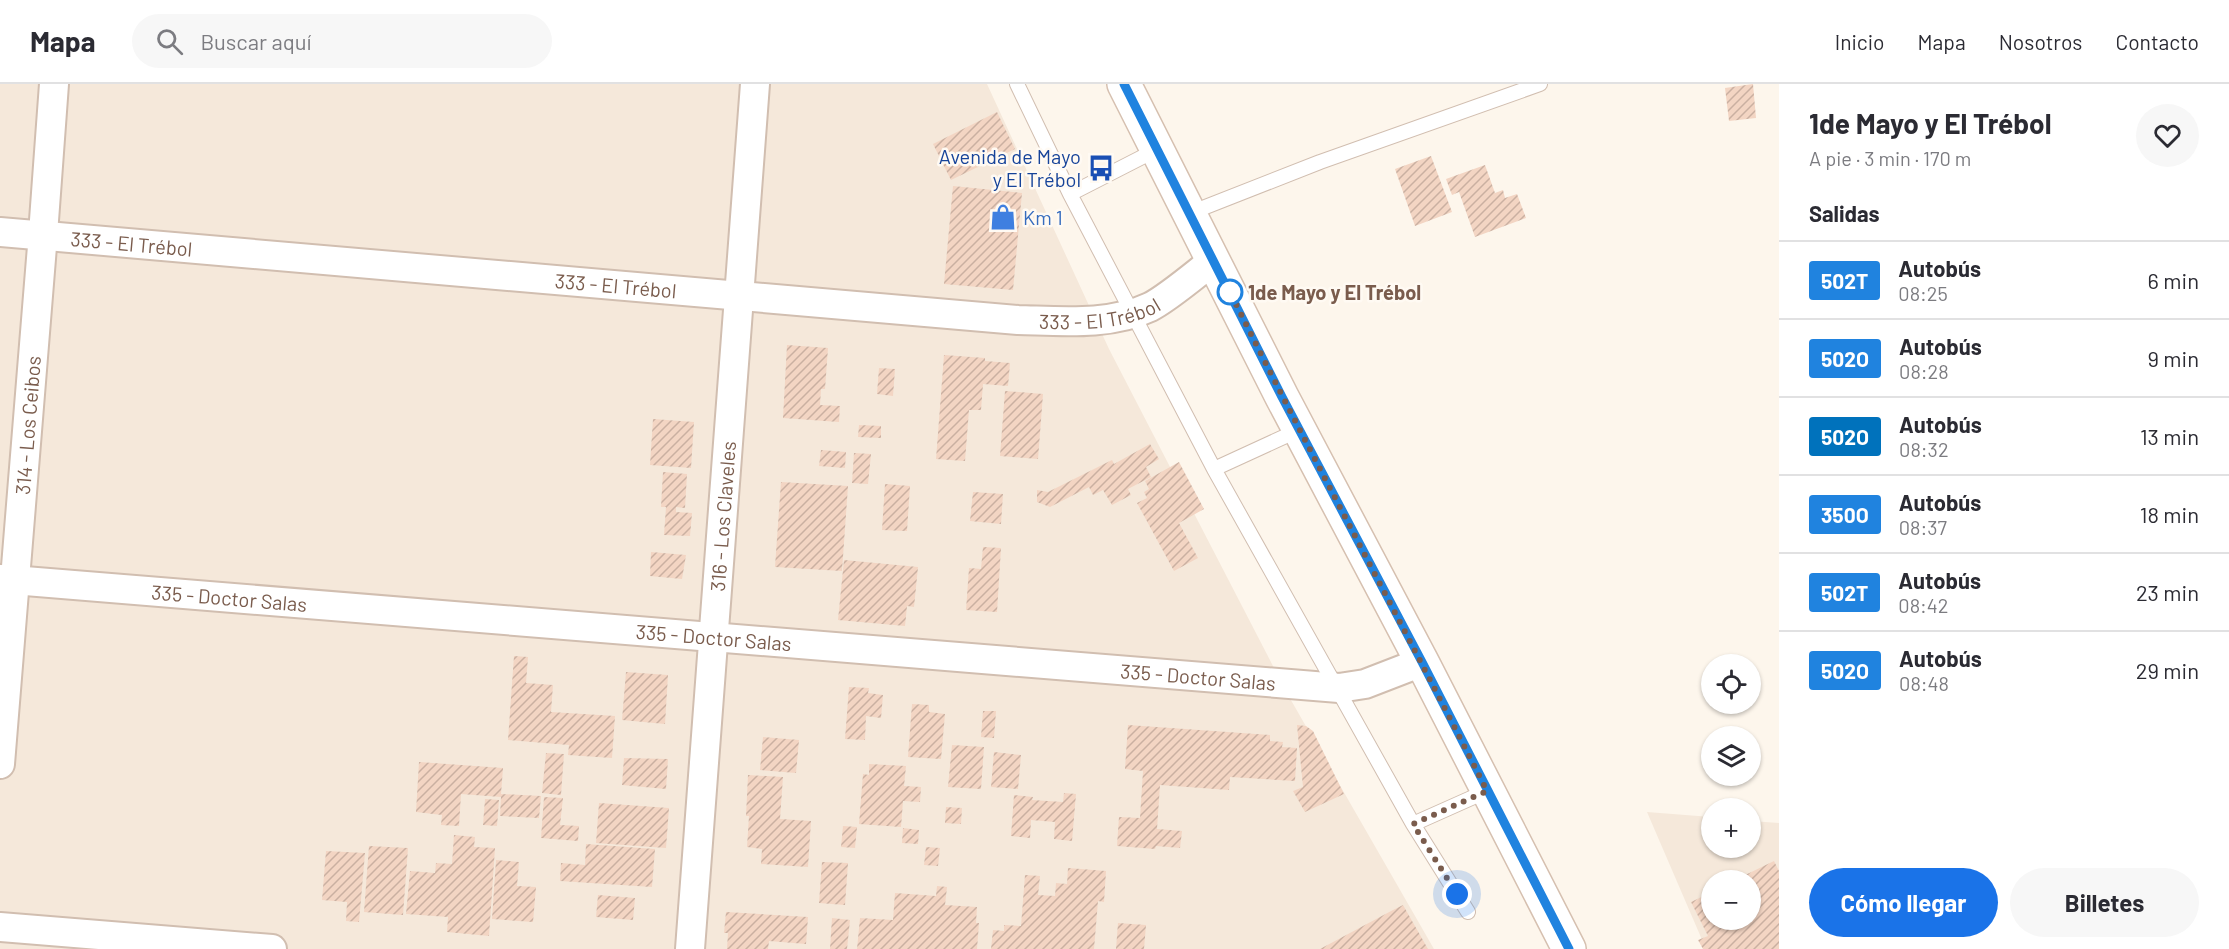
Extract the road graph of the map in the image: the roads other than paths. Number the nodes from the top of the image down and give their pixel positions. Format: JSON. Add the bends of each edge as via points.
{"nodes":[{"id":1,"x":54,"y":84,"type":"edge"},
{"id":2,"x":755,"y":84,"type":"edge"},
{"id":3,"x":1017,"y":84,"type":"edge"},
{"id":4,"x":1125,"y":84,"type":"edge"},
{"id":5,"x":1540,"y":84,"type":"edge"},
{"id":6,"x":1158,"y":149,"type":"junction"},
{"id":7,"x":1070,"y":194,"type":"junction"},
{"id":8,"x":1190,"y":213,"type":"junction"},
{"id":9,"x":0,"y":232,"type":"edge"},
{"id":10,"x":44,"y":234,"type":"junction"},
{"id":11,"x":1214,"y":260,"type":"junction"},
{"id":12,"x":739,"y":294,"type":"junction"},
{"id":13,"x":1132,"y":313,"type":"junction"},
{"id":14,"x":1299,"y":430,"type":"junction"},
{"id":15,"x":1214,"y":469,"type":"junction"},
{"id":16,"x":8,"y":579,"type":"edge"},
{"id":17,"x":713,"y":638,"type":"junction"},
{"id":18,"x":1422,"y":662,"type":"junction"},
{"id":19,"x":1339,"y":688,"type":"junction"},
{"id":20,"x":0,"y":764,"type":"edge"},
{"id":21,"x":1487,"y":791,"type":"junction"},
{"id":22,"x":1413,"y":824,"type":"junction"},
{"id":23,"x":1468,"y":912,"type":"dead end"},
{"id":24,"x":0,"y":927,"type":"edge"},
{"id":25,"x":272,"y":949,"type":"edge"},
{"id":26,"x":690,"y":949,"type":"edge"},
{"id":27,"x":1569,"y":949,"type":"edge"}],
"edges":[{"from":1,"to":10,"type":"street","name":"314 - Los Ceibos"},
{"from":2,"to":12,"type":"street","name":"316 - Los Claveles"},
{"from":3,"to":7,"type":"lane"},
{"from":4,"to":6,"type":"main road"},
{"from":5,"to":8,"type":"lane"},
{"from":6,"to":7,"type":"lane"},
{"from":6,"to":8,"type":"main road"},
{"from":7,"to":13,"type":"lane"},
{"from":8,"to":11,"type":"main road"},
{"from":9,"to":10,"type":"street","name":"333 - El Trébol"},
{"from":10,"to":12,"type":"street","name":"333 - El Trébol"},
{"from":10,"to":16,"type":"street","name":"314 - Los Ceibos"},
{"from":11,"to":13,"type":"street","name":"333 - El Trébol","via":[[1152,307]]},
{"from":11,"to":14,"type":"main road"},
{"from":12,"to":13,"type":"street","name":"333 - El Trébol","via":[[1018,320],[1077,321]]},
{"from":12,"to":17,"type":"street","name":"316 - Los Claveles"},
{"from":13,"to":15,"type":"lane"},
{"from":14,"to":15,"type":"lane"},
{"from":14,"to":18,"type":"main road"},
{"from":15,"to":19,"type":"lane"},
{"from":16,"to":17,"type":"street","name":"335 - Doctor Salas"},
{"from":16,"to":20,"type":"street","name":"314 - Los Ceibos"},
{"from":17,"to":19,"type":"street","name":"335 - Doctor Salas"},
{"from":17,"to":26,"type":"street","name":"316 - Los Claveles"},
{"from":18,"to":19,"type":"street","name":"335 - Doctor Salas","via":[[1365,684]]},
{"from":18,"to":21,"type":"main road"},
{"from":19,"to":22,"type":"lane"},
{"from":21,"to":22,"type":"lane"},
{"from":21,"to":27,"type":"main road"},
{"from":22,"to":23,"type":"lane"},
{"from":24,"to":25,"type":"street"}]}
